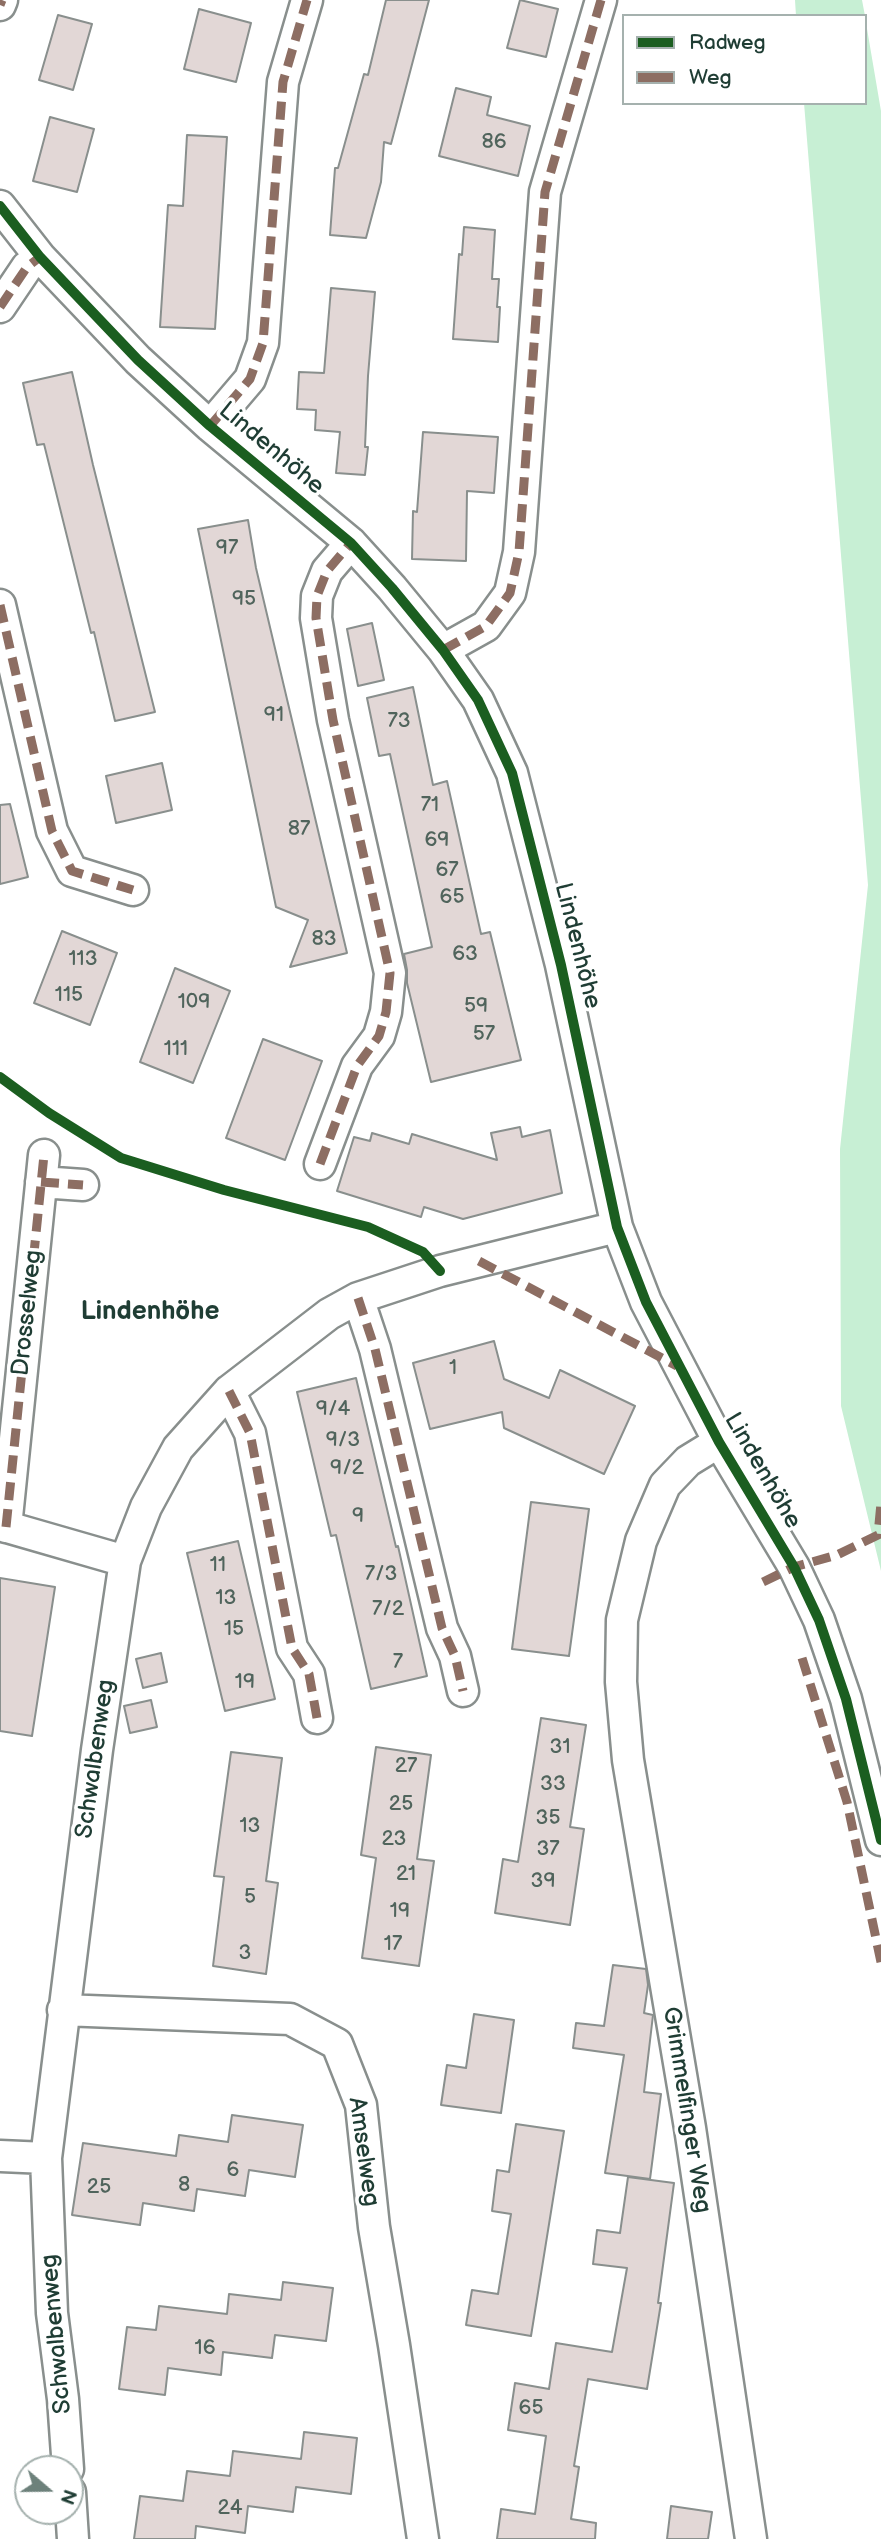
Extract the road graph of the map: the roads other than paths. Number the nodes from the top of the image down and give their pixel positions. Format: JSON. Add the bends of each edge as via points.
{"nodes":[{"id":1,"x":307,"y":0,"type":"edge"},
{"id":2,"x":601,"y":0,"type":"edge"},
{"id":3,"x":0,"y":206,"type":"edge"},
{"id":4,"x":40,"y":257,"type":"junction"},
{"id":5,"x":0,"y":307,"type":"edge"},
{"id":6,"x":210,"y":426,"type":"junction"},
{"id":7,"x":351,"y":543,"type":"junction"},
{"id":8,"x":0,"y":605,"type":"edge"},
{"id":9,"x":443,"y":650,"type":"junction"},
{"id":10,"x":134,"y":890,"type":"dead end"},
{"id":11,"x":320,"y":1164,"type":"dead end"},
{"id":12,"x":83,"y":1185,"type":"dead end"},
{"id":13,"x":617,"y":1227,"type":"junction"},
{"id":14,"x":358,"y":1298,"type":"junction"},
{"id":15,"x":229,"y":1391,"type":"junction"},
{"id":16,"x":719,"y":1442,"type":"junction"},
{"id":17,"x":3,"y":1526,"type":"edge"},
{"id":18,"x":125,"y":1560,"type":"junction"},
{"id":19,"x":621,"y":1682,"type":"joint"},
{"id":20,"x":463,"y":1691,"type":"dead end"},
{"id":21,"x":317,"y":1718,"type":"dead end"},
{"id":22,"x":881,"y":1840,"type":"edge"},
{"id":23,"x":63,"y":2010,"type":"junction"},
{"id":24,"x":0,"y":2156,"type":"edge"},
{"id":25,"x":46,"y":2158,"type":"junction"},
{"id":26,"x":67,"y":2455,"type":"edge"},
{"id":27,"x":423,"y":2539,"type":"edge"},
{"id":28,"x":751,"y":2539,"type":"edge"}],
"edges":[{"from":1,"to":6,"type":"street","name":"Lindenhöhe","via":[[283,82],[263,343],[250,379]]},
{"from":2,"to":9,"type":"street","via":[[545,192],[519,552],[510,593],[486,626]]},
{"from":3,"to":4,"type":"street","name":"Lindenhöhe"},
{"from":4,"to":5,"type":"street","via":[[27,267]]},
{"from":4,"to":6,"type":"street","name":"Lindenhöhe","via":[[138,360]]},
{"from":6,"to":7,"type":"street","name":"Lindenhöhe"},
{"from":7,"to":9,"type":"street","name":"Lindenhöhe"},
{"from":7,"to":11,"type":"street","via":[[327,571],[317,596],[316,618],[333,720],[390,973],[379,1036],[357,1066]]},
{"from":8,"to":10,"type":"street","via":[[51,831],[72,871]]},
{"from":9,"to":13,"type":"street","name":"Lindenhöhe","via":[[478,700],[512,773],[561,965]]},
{"from":12,"to":17,"type":"street","name":"Drosselweg","via":[[42,1168]]},
{"from":13,"to":14,"type":"street","name":"Schwalbenweg","via":[[440,1271]]},
{"from":13,"to":16,"type":"street","name":"Lindenhöhe","via":[[646,1301]]},
{"from":14,"to":15,"type":"street","name":"Schwalbenweg","via":[[329,1314]]},
{"from":14,"to":20,"type":"street","via":[[442,1628]]},
{"from":15,"to":18,"type":"street","name":"Schwalbenweg","via":[[178,1448],[146,1507]]},
{"from":15,"to":21,"type":"street","via":[[250,1433],[292,1648],[309,1674]]},
{"from":16,"to":19,"type":"street","name":"Lindenhöhe","via":[[688,1461],[665,1485],[641,1541],[622,1620]]},
{"from":16,"to":22,"type":"street","name":"Lindenhöhe","via":[[794,1567],[819,1620],[846,1699]]},
{"from":17,"to":18,"type":"street","name":"Drosselweg"},
{"from":18,"to":23,"type":"street","name":"Schwalbenweg"},
{"from":19,"to":28,"type":"street","name":"Grimmelfinger Weg","via":[[628,1760],[690,2128]]},
{"from":23,"to":25,"type":"street","name":"Schwalbenweg"},
{"from":23,"to":27,"type":"street","name":"Amselweg","via":[[290,2019],[337,2044],[361,2105],[374,2227]]},
{"from":24,"to":25,"type":"street"},
{"from":25,"to":26,"type":"street","name":"Schwalbenweg","via":[[52,2314]]}]}
